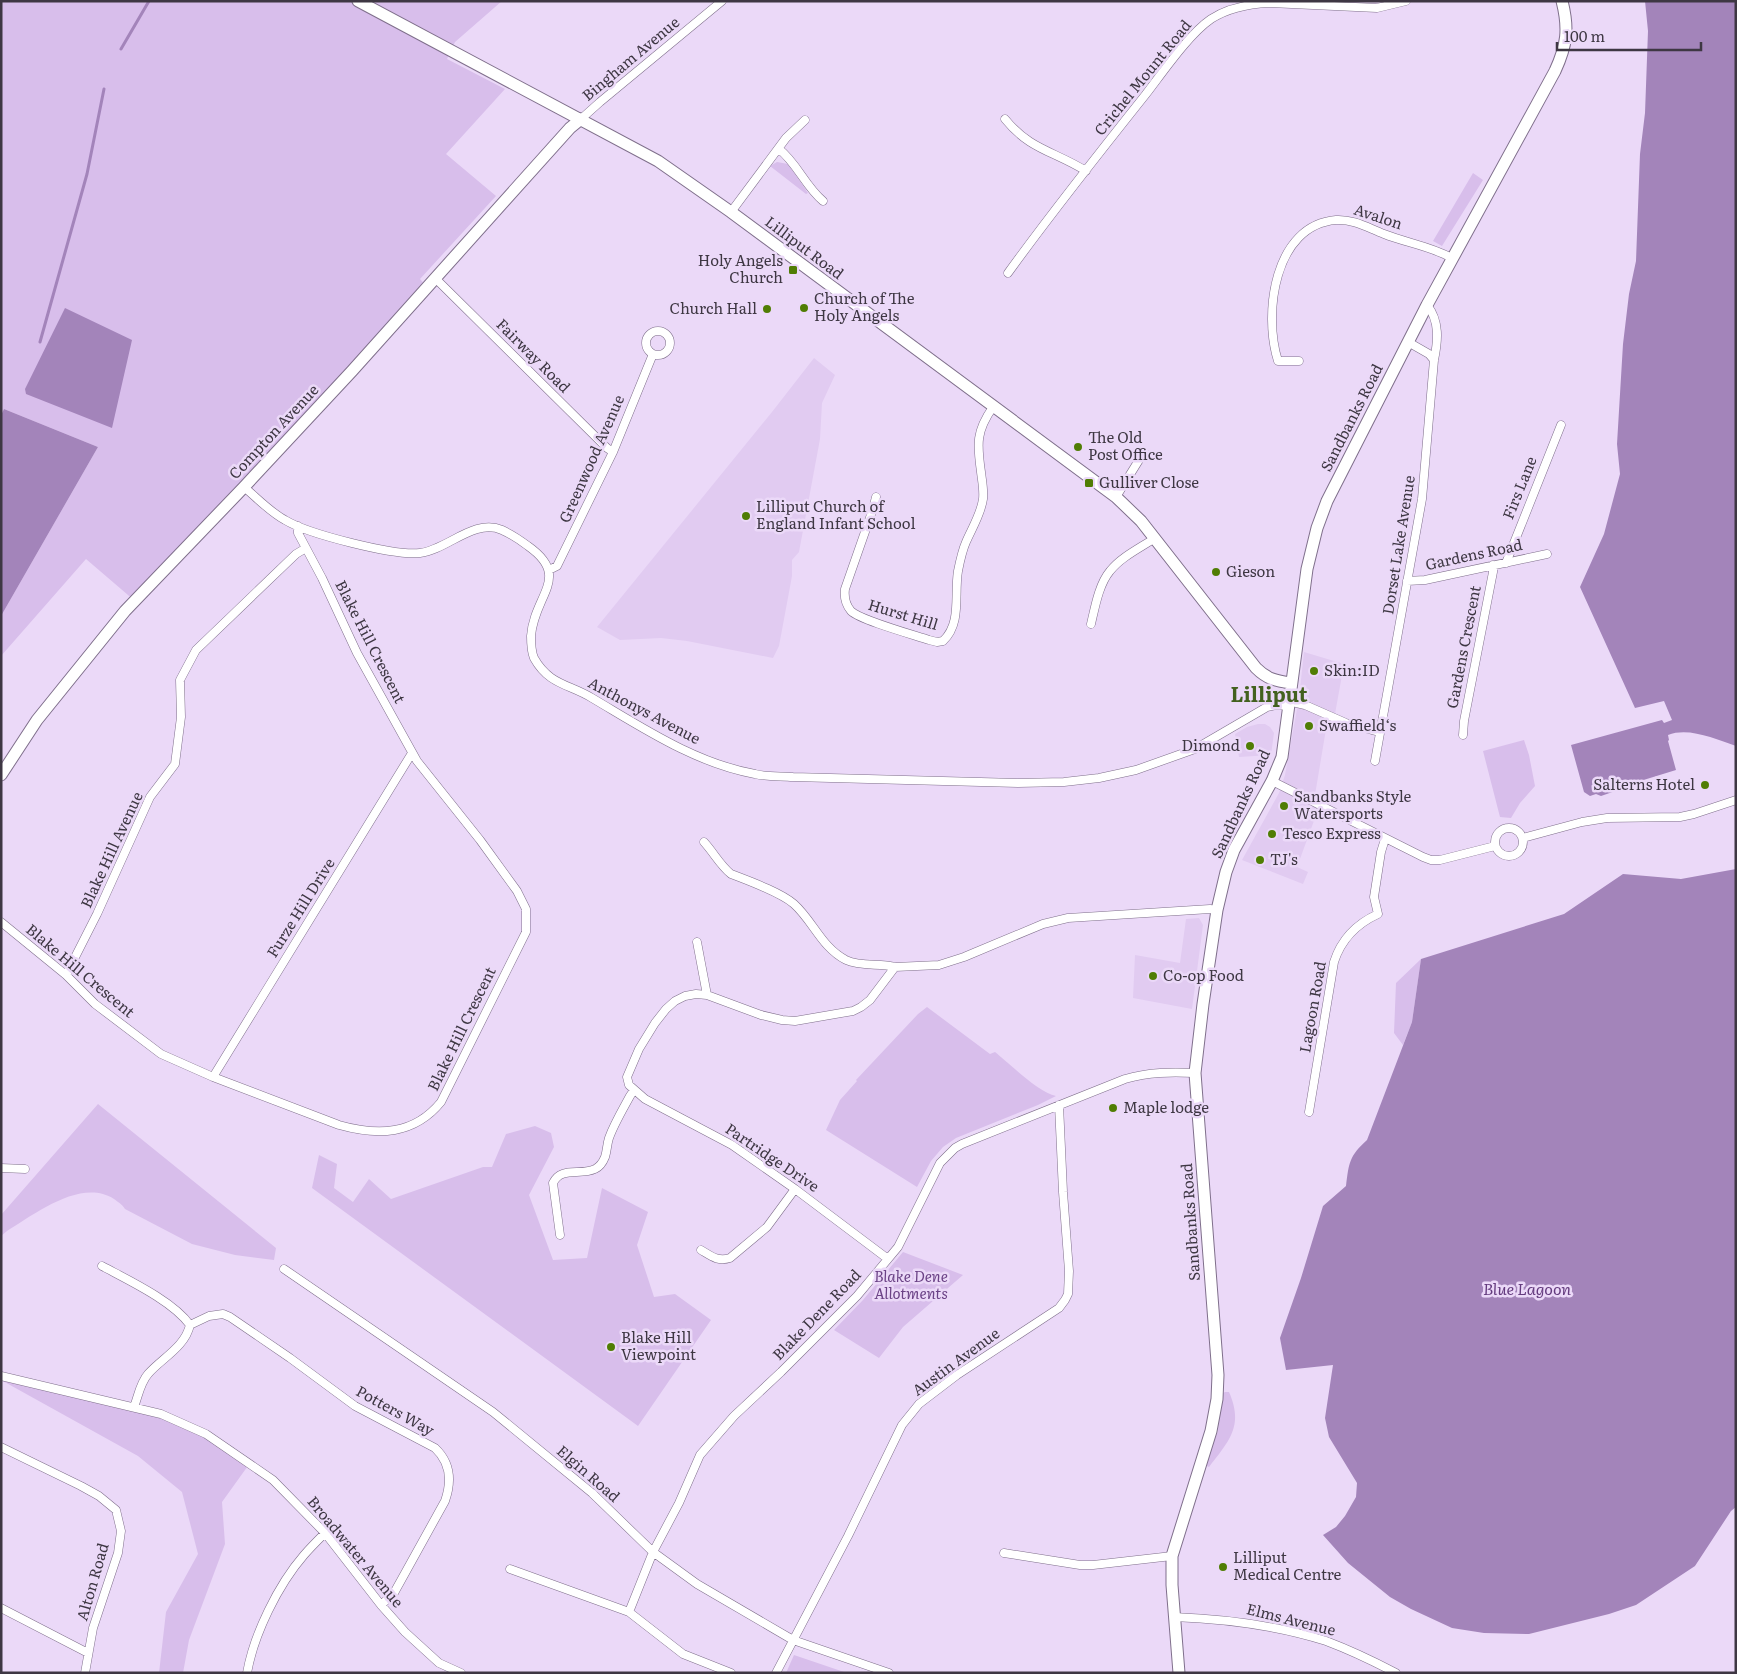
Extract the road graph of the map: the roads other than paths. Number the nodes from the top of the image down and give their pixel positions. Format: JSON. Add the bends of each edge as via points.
{"nodes":[{"id":1,"x":358,"y":1,"type":"edge"},
{"id":2,"x":722,"y":1,"type":"edge"},
{"id":3,"x":1406,"y":1,"type":"edge"},
{"id":4,"x":1562,"y":1,"type":"edge"},
{"id":5,"x":1269,"y":2,"type":"edge"},
{"id":6,"x":1004,"y":118,"type":"dead end"},
{"id":7,"x":581,"y":120,"type":"junction"},
{"id":8,"x":805,"y":120,"type":"dead end"},
{"id":9,"x":779,"y":149,"type":"junction"},
{"id":10,"x":1086,"y":171,"type":"junction"},
{"id":11,"x":823,"y":201,"type":"dead end"},
{"id":12,"x":731,"y":212,"type":"junction"},
{"id":13,"x":1452,"y":258,"type":"junction"},
{"id":14,"x":1008,"y":273,"type":"dead end"},
{"id":15,"x":435,"y":278,"type":"junction"},
{"id":16,"x":1427,"y":305,"type":"junction"},
{"id":17,"x":1408,"y":342,"type":"junction"},
{"id":18,"x":652,"y":354,"type":"dead end"},
{"id":19,"x":1434,"y":360,"type":"junction"},
{"id":20,"x":1299,"y":361,"type":"dead end"},
{"id":21,"x":993,"y":407,"type":"junction"},
{"id":22,"x":1561,"y":425,"type":"dead end"},
{"id":23,"x":613,"y":452,"type":"junction"},
{"id":24,"x":1144,"y":452,"type":"dead end"},
{"id":25,"x":244,"y":487,"type":"junction"},
{"id":26,"x":876,"y":497,"type":"dead end"},
{"id":27,"x":1116,"y":498,"type":"junction"},
{"id":28,"x":298,"y":526,"type":"junction"},
{"id":29,"x":1155,"y":538,"type":"junction"},
{"id":30,"x":306,"y":548,"type":"junction"},
{"id":31,"x":1547,"y":554,"type":"dead end"},
{"id":32,"x":1506,"y":562,"type":"junction"},
{"id":33,"x":1493,"y":565,"type":"junction"},
{"id":34,"x":549,"y":570,"type":"junction"},
{"id":35,"x":1407,"y":581,"type":"junction"},
{"id":36,"x":1091,"y":624,"type":"dead end"},
{"id":37,"x":1291,"y":683,"type":"junction"},
{"id":38,"x":1288,"y":703,"type":"junction"},
{"id":39,"x":1379,"y":732,"type":"junction"},
{"id":40,"x":1463,"y":734,"type":"dead end"},
{"id":41,"x":412,"y":753,"type":"junction"},
{"id":42,"x":1375,"y":761,"type":"dead end"},
{"id":43,"x":1,"y":776,"type":"edge"},
{"id":44,"x":1272,"y":781,"type":"junction"},
{"id":45,"x":1736,"y":800,"type":"edge"},
{"id":46,"x":1522,"y":838,"type":"junction"},
{"id":47,"x":1385,"y":839,"type":"junction"},
{"id":48,"x":704,"y":842,"type":"dead end"},
{"id":49,"x":1495,"y":846,"type":"junction"},
{"id":50,"x":1217,"y":910,"type":"junction"},
{"id":51,"x":1,"y":922,"type":"edge"},
{"id":52,"x":697,"y":942,"type":"dead end"},
{"id":53,"x":895,"y":967,"type":"junction"},
{"id":54,"x":66,"y":975,"type":"junction"},
{"id":55,"x":707,"y":995,"type":"junction"},
{"id":56,"x":1195,"y":1073,"type":"junction"},
{"id":57,"x":213,"y":1077,"type":"junction"},
{"id":58,"x":634,"y":1090,"type":"junction"},
{"id":59,"x":1059,"y":1105,"type":"junction"},
{"id":60,"x":1309,"y":1112,"type":"dead end"},
{"id":61,"x":1,"y":1168,"type":"edge"},
{"id":62,"x":24,"y":1169,"type":"dead end"},
{"id":63,"x":794,"y":1189,"type":"junction"},
{"id":64,"x":560,"y":1235,"type":"dead end"},
{"id":65,"x":701,"y":1250,"type":"dead end"},
{"id":66,"x":888,"y":1259,"type":"junction"},
{"id":67,"x":102,"y":1266,"type":"dead end"},
{"id":68,"x":284,"y":1269,"type":"dead end"},
{"id":69,"x":190,"y":1325,"type":"junction"},
{"id":70,"x":1,"y":1376,"type":"edge"},
{"id":71,"x":134,"y":1407,"type":"junction"},
{"id":72,"x":1,"y":1447,"type":"edge"},
{"id":73,"x":325,"y":1533,"type":"junction"},
{"id":74,"x":653,"y":1552,"type":"junction"},
{"id":75,"x":1004,"y":1553,"type":"dead end"},
{"id":76,"x":1172,"y":1556,"type":"junction"},
{"id":77,"x":510,"y":1569,"type":"dead end"},
{"id":78,"x":381,"y":1605,"type":"junction"},
{"id":79,"x":2,"y":1610,"type":"edge"},
{"id":80,"x":629,"y":1612,"type":"junction"},
{"id":81,"x":1174,"y":1617,"type":"junction"},
{"id":82,"x":793,"y":1640,"type":"junction"},
{"id":83,"x":88,"y":1653,"type":"junction"},
{"id":84,"x":85,"y":1673,"type":"edge"},
{"id":85,"x":247,"y":1673,"type":"edge"},
{"id":86,"x":461,"y":1673,"type":"edge"},
{"id":87,"x":730,"y":1673,"type":"edge"},
{"id":88,"x":776,"y":1673,"type":"edge"},
{"id":89,"x":888,"y":1673,"type":"edge"},
{"id":90,"x":1180,"y":1673,"type":"edge"},
{"id":91,"x":1396,"y":1673,"type":"edge"}],
"edges":[{"from":1,"to":7,"type":"street","name":"Lilliput Road"},
{"from":2,"to":7,"type":"street","name":"Bingham Avenue"},
{"from":3,"to":5,"type":"street","name":"Crichel Mount Road","via":[[1377,8]]},
{"from":4,"to":13,"type":"street","name":"Sandbanks Road","via":[[1567,28],[1562,55]]},
{"from":5,"to":10,"type":"street","name":"Crichel Mount Road","via":[[1227,10],[1200,28]]},
{"from":6,"to":10,"type":"street","via":[[1033,145]]},
{"from":7,"to":12,"type":"street","name":"Lilliput Road","via":[[658,162]]},
{"from":7,"to":15,"type":"street","name":"Compton Avenue","via":[[570,128]]},
{"from":8,"to":9,"type":"street"},
{"from":9,"to":11,"type":"street"},
{"from":9,"to":12,"type":"street"},
{"from":10,"to":14,"type":"street","name":"Crichel Mount Road"},
{"from":12,"to":21,"type":"street","name":"Lilliput Road"},
{"from":13,"to":16,"type":"street","name":"Sandbanks Road"},
{"from":13,"to":20,"type":"street","name":"Avalon","via":[[1348,220],[1330,221],[1313,227],[1299,238],[1288,254],[1276,281],[1272,303],[1271,323],[1278,361]]},
{"from":15,"to":23,"type":"street","name":"Fairway Road"},
{"from":15,"to":25,"type":"street","name":"Compton Avenue"},
{"from":16,"to":17,"type":"street","name":"Sandbanks Road"},
{"from":16,"to":19,"type":"street","name":"Dorset Lake Avenue","via":[[1437,322]]},
{"from":17,"to":19,"type":"street"},
{"from":17,"to":37,"type":"street","name":"Sandbanks Road","via":[[1341,471],[1317,528],[1307,569]]},
{"from":18,"to":23,"type":"street","name":"Greenwood Avenue"},
{"from":19,"to":35,"type":"street","name":"Dorset Lake Avenue","via":[[1422,499]]},
{"from":21,"to":26,"type":"street","name":"Hurst Hill","via":[[981,426],[978,446],[983,501],[957,574],[955,621],[943,641],[929,640],[856,615],[846,605],[844,589]]},
{"from":21,"to":27,"type":"street","name":"Lilliput Road"},
{"from":22,"to":32,"type":"street","name":"Firs Lane"},
{"from":23,"to":34,"type":"street","name":"Greenwood Avenue","via":[[557,566]]},
{"from":24,"to":27,"type":"street"},
{"from":25,"to":28,"type":"street","via":[[275,514]]},
{"from":25,"to":43,"type":"street","name":"Compton Avenue","via":[[125,611],[37,720]]},
{"from":27,"to":29,"type":"street","name":"Lilliput Road"},
{"from":28,"to":30,"type":"street","name":"Blake Hill Crescent"},
{"from":28,"to":34,"type":"street","via":[[375,548],[408,553],[432,550],[482,528],[501,529],[535,551]]},
{"from":29,"to":36,"type":"street","via":[[1110,571]]},
{"from":29,"to":37,"type":"street","name":"Lilliput Road","via":[[1256,668],[1266,678]]},
{"from":30,"to":41,"type":"street","name":"Blake Hill Crescent","via":[[356,654]]},
{"from":30,"to":54,"type":"street","name":"Blake Hill Avenue","via":[[196,650],[180,680],[181,717],[175,764],[150,797]]},
{"from":31,"to":32,"type":"street","name":"Gardens Road"},
{"from":32,"to":33,"type":"street","name":"Gardens Road"},
{"from":33,"to":35,"type":"street","name":"Gardens Road"},
{"from":33,"to":40,"type":"street","name":"Gardens Crescent"},
{"from":34,"to":38,"type":"street","name":"Anthonys Avenue","via":[[548,584],[535,615],[531,640],[534,656],[548,675],[668,742],[729,768],[756,774],[973,783],[1064,782],[1099,778],[1136,770],[1195,749],[1268,707]]},
{"from":35,"to":39,"type":"street","name":"Dorset Lake Avenue"},
{"from":37,"to":38,"type":"street","name":"Sandbanks Road"},
{"from":38,"to":39,"type":"street","via":[[1305,705],[1346,723]]},
{"from":38,"to":44,"type":"street","name":"Sandbanks Road","via":[[1284,749]]},
{"from":39,"to":42,"type":"street","name":"Dorset Lake Avenue"},
{"from":41,"to":57,"type":"street","name":"Furze Hill Drive"},
{"from":41,"to":57,"type":"street","name":"Blake Hill Crescent","via":[[517,890],[526,909],[526,932],[441,1102],[431,1114],[407,1127],[377,1133],[339,1125]]},
{"from":44,"to":47,"type":"street"},
{"from":44,"to":50,"type":"street","name":"Sandbanks Road","via":[[1234,850]]},
{"from":45,"to":46,"type":"street","via":[[1680,817],[1607,818]]},
{"from":46,"to":49,"type":"street","via":[[1521,849],[1514,855],[1502,854]]},
{"from":46,"to":49,"type":"street","via":[[1516,830],[1505,828],[1497,834]]},
{"from":47,"to":49,"type":"street","via":[[1431,860]]},
{"from":47,"to":60,"type":"street","name":"Lagoon Road","via":[[1374,897],[1378,914],[1365,920],[1345,938],[1334,962]]},
{"from":48,"to":53,"type":"street","via":[[731,874],[792,902],[839,956],[857,964]]},
{"from":50,"to":53,"type":"street","via":[[1068,918],[1043,924],[964,958],[939,965]]},
{"from":50,"to":56,"type":"street","name":"Sandbanks Road"},
{"from":51,"to":54,"type":"street","name":"Blake Hill Crescent"},
{"from":52,"to":55,"type":"street"},
{"from":53,"to":55,"type":"street","via":[[861,1007],[795,1021],[761,1015]]},
{"from":54,"to":57,"type":"street","name":"Blake Hill Crescent","via":[[95,1004],[161,1054]]},
{"from":55,"to":58,"type":"street","via":[[685,996],[666,1009],[655,1023],[627,1077]]},
{"from":56,"to":59,"type":"street","name":"Blake Dene Road","via":[[1142,1074]]},
{"from":56,"to":76,"type":"street","name":"Sandbanks Road","via":[[1218,1375],[1217,1399],[1211,1431]]},
{"from":58,"to":63,"type":"street","name":"Partridge Drive","via":[[732,1145]]},
{"from":58,"to":64,"type":"street","via":[[609,1138],[605,1158],[600,1165],[596,1169],[563,1173],[556,1177],[553,1183]]},
{"from":59,"to":66,"type":"street","name":"Blake Dene Road","via":[[951,1151],[940,1162],[898,1247]]},
{"from":59,"to":82,"type":"street","name":"Austin Avenue","via":[[1068,1294],[1059,1308],[919,1404],[902,1425]]},
{"from":61,"to":62,"type":"street"},
{"from":63,"to":65,"type":"street","via":[[767,1227],[730,1258],[716,1259]]},
{"from":63,"to":66,"type":"street","name":"Partridge Drive"},
{"from":66,"to":74,"type":"street","name":"Blake Dene Road","via":[[857,1296],[734,1416],[700,1455]]},
{"from":67,"to":69,"type":"street","via":[[174,1308]]},
{"from":68,"to":74,"type":"street","name":"Elgin Road","via":[[493,1412],[592,1493]]},
{"from":69,"to":71,"type":"street","via":[[181,1342],[147,1375]]},
{"from":69,"to":78,"type":"street","name":"Potters Way","via":[[209,1316],[223,1314],[230,1317],[355,1406],[435,1448],[442,1455],[449,1469],[445,1501],[394,1593]]},
{"from":70,"to":71,"type":"street","name":"Broadwater Avenue"},
{"from":71,"to":73,"type":"street","name":"Broadwater Avenue","via":[[161,1414],[225,1446],[273,1480]]},
{"from":72,"to":83,"type":"street","name":"Alton Road","via":[[82,1486],[116,1510],[121,1531],[118,1553]]},
{"from":73,"to":78,"type":"street","name":"Broadwater Avenue"},
{"from":73,"to":85,"type":"street","via":[[288,1576],[260,1631]]},
{"from":74,"to":80,"type":"street","name":"Blake Dene Road"},
{"from":74,"to":82,"type":"street","name":"Elgin Road","via":[[697,1584]]},
{"from":75,"to":76,"type":"street","via":[[1080,1565]]},
{"from":76,"to":81,"type":"street","name":"Sandbanks Road"},
{"from":77,"to":80,"type":"street"},
{"from":78,"to":86,"type":"street","name":"Broadwater Avenue","via":[[439,1663]]},
{"from":79,"to":83,"type":"street"},
{"from":80,"to":87,"type":"street","via":[[683,1654]]},
{"from":81,"to":90,"type":"street","name":"Sandbanks Road"},
{"from":81,"to":91,"type":"street","name":"Elms Avenue","via":[[1218,1619],[1303,1634]]},
{"from":82,"to":88,"type":"street","name":"Austin Avenue"},
{"from":82,"to":89,"type":"street","name":"Elgin Road"},
{"from":83,"to":84,"type":"street","name":"Alton Road"}]}
